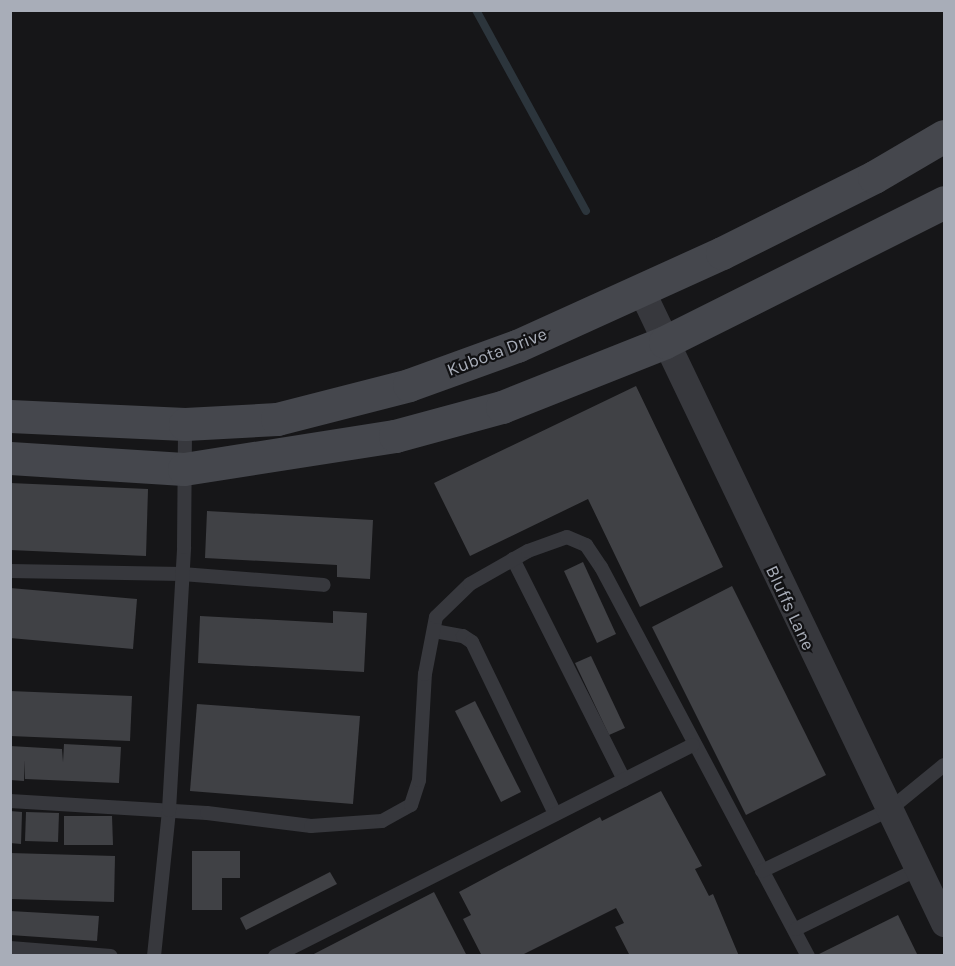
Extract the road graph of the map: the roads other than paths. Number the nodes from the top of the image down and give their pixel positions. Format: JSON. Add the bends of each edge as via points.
{"nodes":[{"id":1,"x":945,"y":136,"type":"edge"},
{"id":2,"x":945,"y":202,"type":"edge"},
{"id":3,"x":641,"y":290,"type":"junction"},
{"id":4,"x":665,"y":342,"type":"junction"},
{"id":5,"x":10,"y":416,"type":"edge"},
{"id":6,"x":185,"y":424,"type":"junction"},
{"id":7,"x":10,"y":459,"type":"edge"},
{"id":8,"x":184,"y":469,"type":"junction"},
{"id":9,"x":513,"y":560,"type":"junction"},
{"id":10,"x":10,"y":571,"type":"edge"},
{"id":11,"x":182,"y":574,"type":"junction"},
{"id":12,"x":324,"y":585,"type":"dead end"},
{"id":13,"x":434,"y":631,"type":"junction"},
{"id":14,"x":693,"y":745,"type":"junction"},
{"id":15,"x":945,"y":765,"type":"edge"},
{"id":16,"x":624,"y":780,"type":"junction"},
{"id":17,"x":10,"y":801,"type":"edge"},
{"id":18,"x":169,"y":810,"type":"junction"},
{"id":19,"x":889,"y":810,"type":"junction"},
{"id":20,"x":555,"y":814,"type":"junction"},
{"id":21,"x":918,"y":869,"type":"junction"},
{"id":22,"x":762,"y":871,"type":"junction"},
{"id":23,"x":945,"y":923,"type":"edge"},
{"id":24,"x":796,"y":929,"type":"junction"},
{"id":25,"x":10,"y":948,"type":"edge"},
{"id":26,"x":111,"y":956,"type":"edge"},
{"id":27,"x":154,"y":956,"type":"edge"},
{"id":28,"x":274,"y":956,"type":"edge"},
{"id":29,"x":808,"y":956,"type":"edge"}],
"edges":[{"from":1,"to":3,"type":"street","name":"Kubota Drive","via":[[874,177]]},
{"from":2,"to":4,"type":"street"},
{"from":3,"to":4,"type":"street","name":"Bluffs Lane"},
{"from":3,"to":6,"type":"street","name":"Kubota Drive","via":[[517,346],[409,386],[277,419]]},
{"from":4,"to":8,"type":"street","via":[[502,407],[395,436]]},
{"from":4,"to":19,"type":"street","name":"Bluffs Lane"},
{"from":5,"to":6,"type":"street","name":"Kubota Drive"},
{"from":6,"to":8,"type":"lane"},
{"from":7,"to":8,"type":"street"},
{"from":8,"to":11,"type":"lane"},
{"from":9,"to":13,"type":"lane","via":[[470,584],[436,617]]},
{"from":9,"to":14,"type":"lane","via":[[567,537],[586,545]]},
{"from":9,"to":16,"type":"lane"},
{"from":10,"to":11,"type":"lane"},
{"from":11,"to":12,"type":"lane"},
{"from":11,"to":18,"type":"lane"},
{"from":13,"to":18,"type":"lane","via":[[425,674],[424,749],[411,805],[382,821],[311,826]]},
{"from":13,"to":20,"type":"lane","via":[[472,642]]},
{"from":14,"to":16,"type":"lane"},
{"from":14,"to":22,"type":"lane"},
{"from":15,"to":19,"type":"lane"},
{"from":16,"to":20,"type":"lane"},
{"from":17,"to":18,"type":"lane"},
{"from":18,"to":27,"type":"lane"},
{"from":19,"to":21,"type":"street","name":"Bluffs Lane"},
{"from":19,"to":22,"type":"lane"},
{"from":20,"to":28,"type":"lane"},
{"from":21,"to":23,"type":"street","name":"Bluffs Lane"},
{"from":21,"to":24,"type":"lane"},
{"from":22,"to":24,"type":"lane"},
{"from":24,"to":29,"type":"lane"},
{"from":25,"to":26,"type":"lane"}]}
